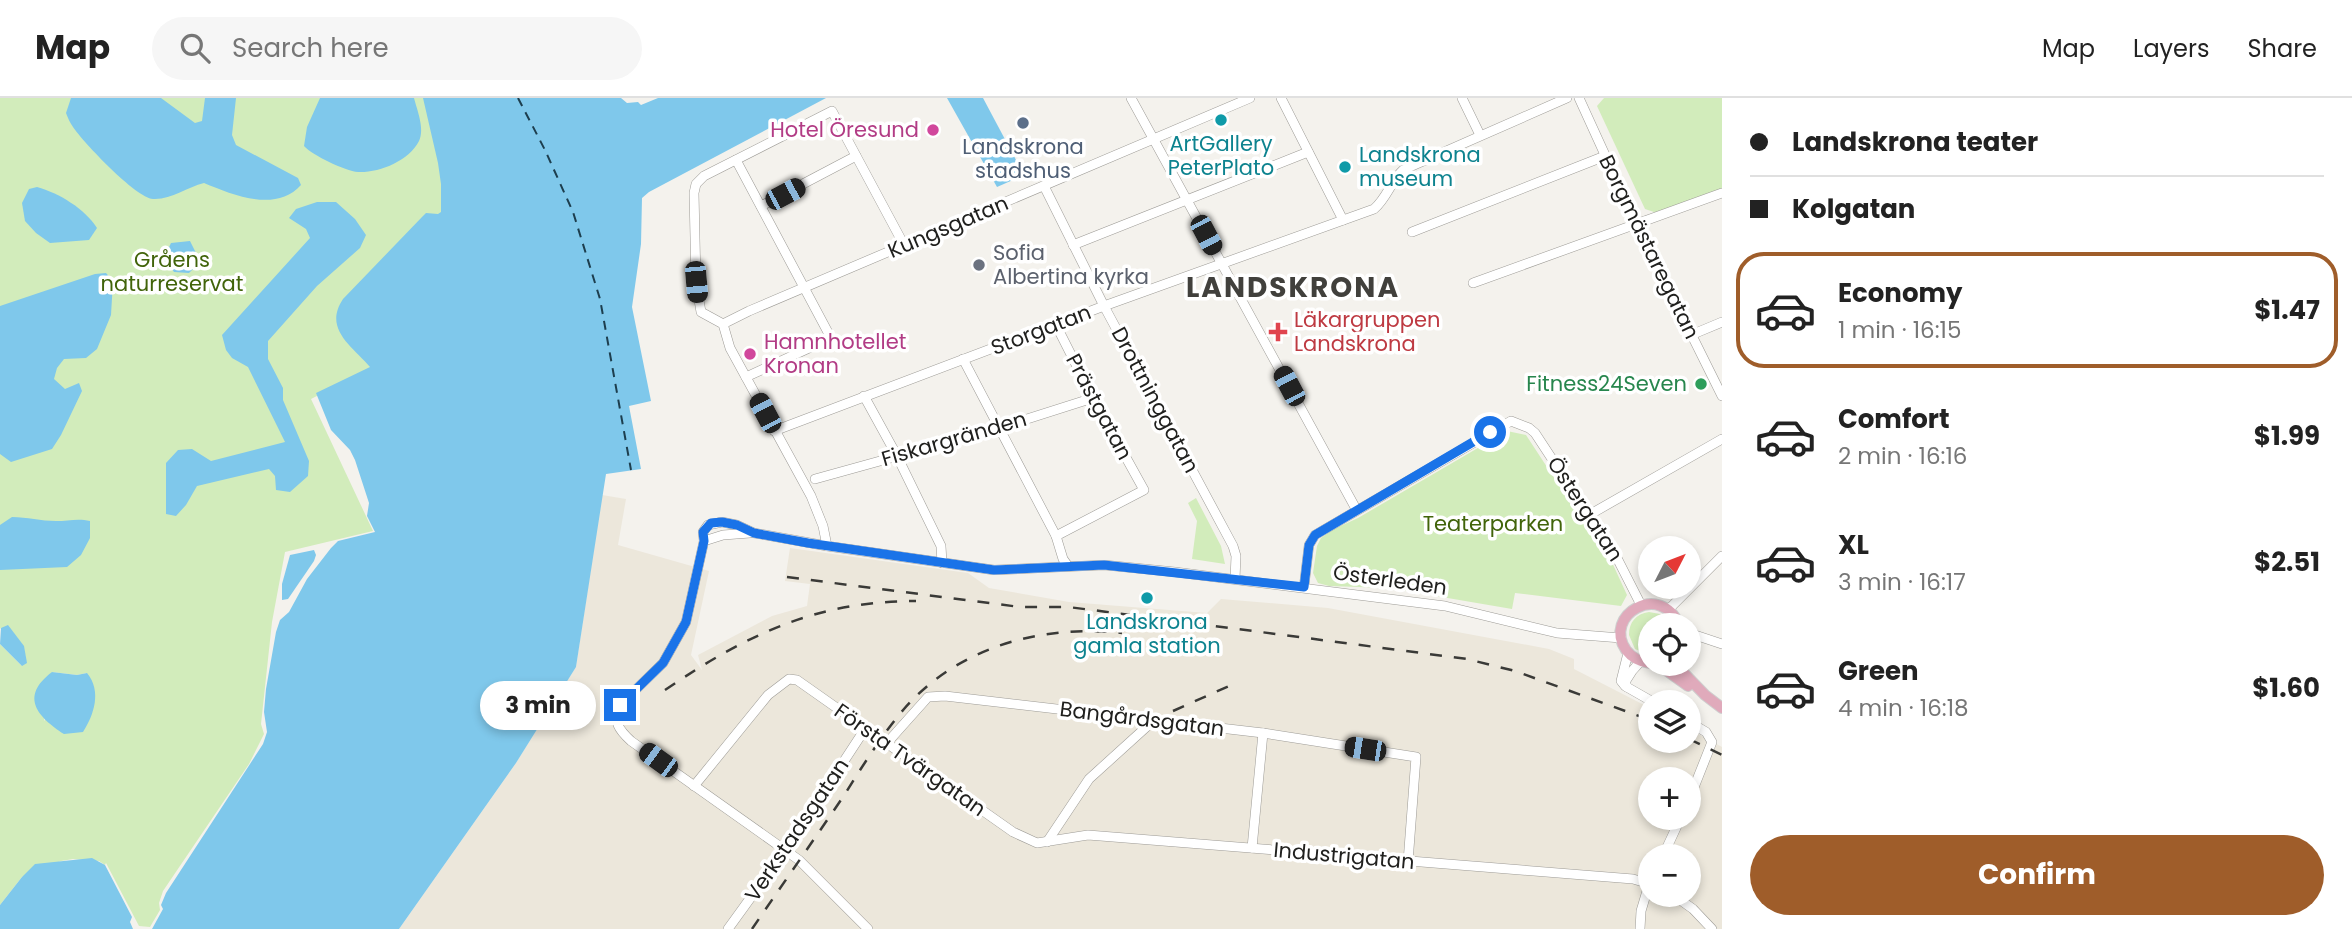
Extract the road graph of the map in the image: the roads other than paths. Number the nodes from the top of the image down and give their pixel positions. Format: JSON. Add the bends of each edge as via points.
{"nodes":[{"id":1,"x":1131,"y":98,"type":"edge"},
{"id":2,"x":1250,"y":98,"type":"edge"},
{"id":3,"x":1281,"y":98,"type":"edge"},
{"id":4,"x":1462,"y":98,"type":"edge"},
{"id":5,"x":1567,"y":98,"type":"edge"},
{"id":6,"x":1578,"y":98,"type":"edge"},
{"id":7,"x":1480,"y":135,"type":"junction"},
{"id":8,"x":1153,"y":139,"type":"junction"},
{"id":9,"x":1308,"y":152,"type":"junction"},
{"id":10,"x":856,"y":156,"type":"junction"},
{"id":11,"x":1605,"y":156,"type":"junction"},
{"id":12,"x":736,"y":160,"type":"junction"},
{"id":13,"x":1044,"y":187,"type":"junction"},
{"id":14,"x":1722,"y":194,"type":"edge"},
{"id":15,"x":1188,"y":201,"type":"junction"},
{"id":16,"x":761,"y":206,"type":"junction"},
{"id":17,"x":1343,"y":220,"type":"junction"},
{"id":18,"x":1637,"y":225,"type":"junction"},
{"id":19,"x":1412,"y":232,"type":"dead end"},
{"id":20,"x":905,"y":245,"type":"junction"},
{"id":21,"x":1073,"y":246,"type":"junction"},
{"id":22,"x":1222,"y":264,"type":"junction"},
{"id":23,"x":1473,"y":283,"type":"dead end"},
{"id":24,"x":805,"y":289,"type":"junction"},
{"id":25,"x":1104,"y":306,"type":"junction"},
{"id":26,"x":1722,"y":322,"type":"edge"},
{"id":27,"x":723,"y":324,"type":"junction"},
{"id":28,"x":1056,"y":325,"type":"junction"},
{"id":29,"x":1691,"y":335,"type":"junction"},
{"id":30,"x":963,"y":359,"type":"junction"},
{"id":31,"x":746,"y":377,"type":"junction"},
{"id":32,"x":864,"y":396,"type":"junction"},
{"id":33,"x":1722,"y":396,"type":"edge"},
{"id":34,"x":1093,"y":398,"type":"junction"},
{"id":35,"x":999,"y":428,"type":"junction"},
{"id":36,"x":774,"y":431,"type":"junction"},
{"id":37,"x":1722,"y":439,"type":"edge"},
{"id":38,"x":897,"y":456,"type":"junction"},
{"id":39,"x":815,"y":479,"type":"dead end"},
{"id":40,"x":1356,"y":509,"type":"junction"},
{"id":41,"x":1589,"y":515,"type":"junction"},
{"id":42,"x":754,"y":533,"type":"junction"},
{"id":43,"x":1056,"y":536,"type":"junction"},
{"id":44,"x":704,"y":541,"type":"junction"},
{"id":45,"x":827,"y":546,"type":"junction"},
{"id":46,"x":1722,"y":556,"type":"edge"},
{"id":47,"x":942,"y":563,"type":"junction"},
{"id":48,"x":1068,"y":566,"type":"junction"},
{"id":49,"x":1236,"y":579,"type":"junction"},
{"id":50,"x":1304,"y":587,"type":"junction"},
{"id":51,"x":1641,"y":605,"type":"junction"},
{"id":52,"x":1668,"y":610,"type":"junction"},
{"id":53,"x":1670,"y":613,"type":"edge"},
{"id":54,"x":1701,"y":637,"type":"edge"},
{"id":55,"x":1621,"y":638,"type":"junction"},
{"id":56,"x":1722,"y":644,"type":"edge"},
{"id":57,"x":1629,"y":653,"type":"junction"},
{"id":58,"x":1638,"y":658,"type":"edge"},
{"id":59,"x":1638,"y":668,"type":"edge"},
{"id":60,"x":1673,"y":676,"type":"edge"},
{"id":61,"x":1687,"y":676,"type":"edge"},
{"id":62,"x":1628,"y":688,"type":"junction"},
{"id":63,"x":1638,"y":694,"type":"edge"},
{"id":64,"x":1705,"y":695,"type":"junction"},
{"id":65,"x":1722,"y":708,"type":"edge"},
{"id":66,"x":1153,"y":720,"type":"junction"},
{"id":67,"x":865,"y":729,"type":"junction"},
{"id":68,"x":1701,"y":729,"type":"edge"},
{"id":69,"x":1263,"y":733,"type":"junction"},
{"id":70,"x":887,"y":744,"type":"junction"},
{"id":71,"x":1701,"y":770,"type":"edge"},
{"id":72,"x":694,"y":786,"type":"junction"},
{"id":73,"x":1042,"y":843,"type":"junction"},
{"id":74,"x":1252,"y":848,"type":"junction"},
{"id":75,"x":786,"y":849,"type":"junction"},
{"id":76,"x":1408,"y":862,"type":"junction"},
{"id":77,"x":1638,"y":881,"type":"edge"},
{"id":78,"x":1642,"y":907,"type":"edge"},
{"id":79,"x":1690,"y":907,"type":"edge"},
{"id":80,"x":728,"y":929,"type":"edge"},
{"id":81,"x":869,"y":929,"type":"edge"},
{"id":82,"x":1640,"y":929,"type":"edge"},
{"id":83,"x":1712,"y":929,"type":"edge"}],
"edges":[{"from":1,"to":8,"type":"street"},
{"from":2,"to":8,"type":"street","name":"Kungsgatan"},
{"from":3,"to":9,"type":"street"},
{"from":4,"to":7,"type":"street"},
{"from":5,"to":7,"type":"street"},
{"from":6,"to":11,"type":"street","name":"Borgmästaregatan"},
{"from":7,"to":17,"type":"street","name":"Storgatan","via":[[1403,170],[1374,209]]},
{"from":8,"to":13,"type":"street","name":"Kungsgatan"},
{"from":8,"to":15,"type":"street"},
{"from":9,"to":15,"type":"street"},
{"from":9,"to":17,"type":"street"},
{"from":10,"to":12,"type":"street","via":[[832,111]]},
{"from":10,"to":16,"type":"street"},
{"from":10,"to":20,"type":"street"},
{"from":11,"to":18,"type":"street","name":"Borgmästaregatan"},
{"from":11,"to":19,"type":"street"},
{"from":12,"to":16,"type":"street"},
{"from":12,"to":27,"type":"street","via":[[704,177],[694,193],[698,300],[701,312]]},
{"from":13,"to":20,"type":"street","name":"Kungsgatan"},
{"from":13,"to":21,"type":"street","name":"Drottninggatan"},
{"from":14,"to":18,"type":"street"},
{"from":15,"to":21,"type":"street"},
{"from":15,"to":22,"type":"street"},
{"from":16,"to":24,"type":"street"},
{"from":17,"to":22,"type":"street","name":"Storgatan"},
{"from":18,"to":23,"type":"street"},
{"from":18,"to":29,"type":"street","name":"Borgmästaregatan"},
{"from":20,"to":24,"type":"street","name":"Kungsgatan"},
{"from":21,"to":25,"type":"street","name":"Drottninggatan"},
{"from":22,"to":25,"type":"street","name":"Storgatan"},
{"from":22,"to":40,"type":"street"},
{"from":24,"to":27,"type":"street","name":"Kungsgatan"},
{"from":24,"to":31,"type":"street","via":[[831,338]]},
{"from":25,"to":28,"type":"street","name":"Storgatan"},
{"from":25,"to":49,"type":"street","name":"Drottninggatan","via":[[1233,546]]},
{"from":26,"to":29,"type":"street"},
{"from":27,"to":31,"type":"street"},
{"from":28,"to":30,"type":"street","name":"Storgatan"},
{"from":28,"to":34,"type":"street","name":"Prästgatan"},
{"from":29,"to":33,"type":"street","name":"Borgmästaregatan"},
{"from":30,"to":32,"type":"street","name":"Storgatan"},
{"from":30,"to":35,"type":"street"},
{"from":31,"to":36,"type":"street"},
{"from":32,"to":36,"type":"street","name":"Storgatan"},
{"from":32,"to":38,"type":"street"},
{"from":34,"to":35,"type":"street","name":"Fiskargränden"},
{"from":34,"to":43,"type":"street","name":"Prästgatan","via":[[1144,490]]},
{"from":35,"to":38,"type":"street","name":"Fiskargränden"},
{"from":35,"to":43,"type":"street"},
{"from":36,"to":45,"type":"street","via":[[811,496]]},
{"from":37,"to":41,"type":"street"},
{"from":38,"to":39,"type":"street","name":"Fiskargränden"},
{"from":38,"to":47,"type":"street","via":[[941,546]]},
{"from":40,"to":41,"type":"street","name":"Östergatan","via":[[1505,423],[1518,422],[1535,433]]},
{"from":40,"to":50,"type":"street","via":[[1315,535],[1309,545]]},
{"from":41,"to":51,"type":"street","name":"Östergatan","via":[[1628,575]]},
{"from":42,"to":44,"type":"street"},
{"from":42,"to":44,"type":"street","via":[[716,522],[705,528]]},
{"from":42,"to":45,"type":"street","name":"Österleden"},
{"from":43,"to":48,"type":"street"},
{"from":44,"to":72,"type":"street","via":[[686,622],[663,663],[616,714],[622,733]]},
{"from":45,"to":47,"type":"street","name":"Österleden"},
{"from":46,"to":52,"type":"street"},
{"from":47,"to":48,"type":"street","name":"Österleden","via":[[994,570]]},
{"from":48,"to":49,"type":"street","name":"Österleden","via":[[1104,565]]},
{"from":49,"to":50,"type":"street","name":"Österleden"},
{"from":50,"to":55,"type":"street","name":"Österleden","via":[[1455,608],[1557,633]]},
{"from":51,"to":52,"type":"main road","via":[[1655,604]]},
{"from":51,"to":55,"type":"main road","via":[[1625,618]]},
{"from":52,"to":53,"type":"main road"},
{"from":54,"to":56,"type":"street"},
{"from":55,"to":57,"type":"main road"},
{"from":57,"to":58,"type":"main road"},
{"from":57,"to":62,"type":"street","via":[[1621,678]]},
{"from":59,"to":62,"type":"street","via":[[1627,677]]},
{"from":60,"to":64,"type":"main road"},
{"from":61,"to":64,"type":"main road"},
{"from":62,"to":63,"type":"street"},
{"from":64,"to":65,"type":"main road"},
{"from":66,"to":69,"type":"street","name":"Bangårdsgatan"},
{"from":66,"to":70,"type":"street","name":"Bangårdsgatan","via":[[928,697]]},
{"from":66,"to":73,"type":"street","via":[[1089,779]]},
{"from":67,"to":70,"type":"street","name":"Första Tvärgatan"},
{"from":67,"to":72,"type":"street","name":"Första Tvärgatan","via":[[797,680],[789,680],[768,695]]},
{"from":67,"to":75,"type":"street","name":"Verkstadsgatan"},
{"from":68,"to":71,"type":"street","via":[[1712,742]]},
{"from":69,"to":74,"type":"street"},
{"from":69,"to":76,"type":"street","name":"Bangårdsgatan","via":[[1416,757]]},
{"from":70,"to":73,"type":"street","name":"Första Tvärgatan","via":[[1013,832]]},
{"from":72,"to":75,"type":"street"},
{"from":73,"to":74,"type":"street","name":"Industrigatan","via":[[1088,835]]},
{"from":74,"to":76,"type":"street","name":"Industrigatan"},
{"from":75,"to":80,"type":"street","name":"Verkstadsgatan"},
{"from":75,"to":81,"type":"street"},
{"from":76,"to":77,"type":"street","name":"Industrigatan"},
{"from":78,"to":82,"type":"street"},
{"from":79,"to":83,"type":"street"}]}
